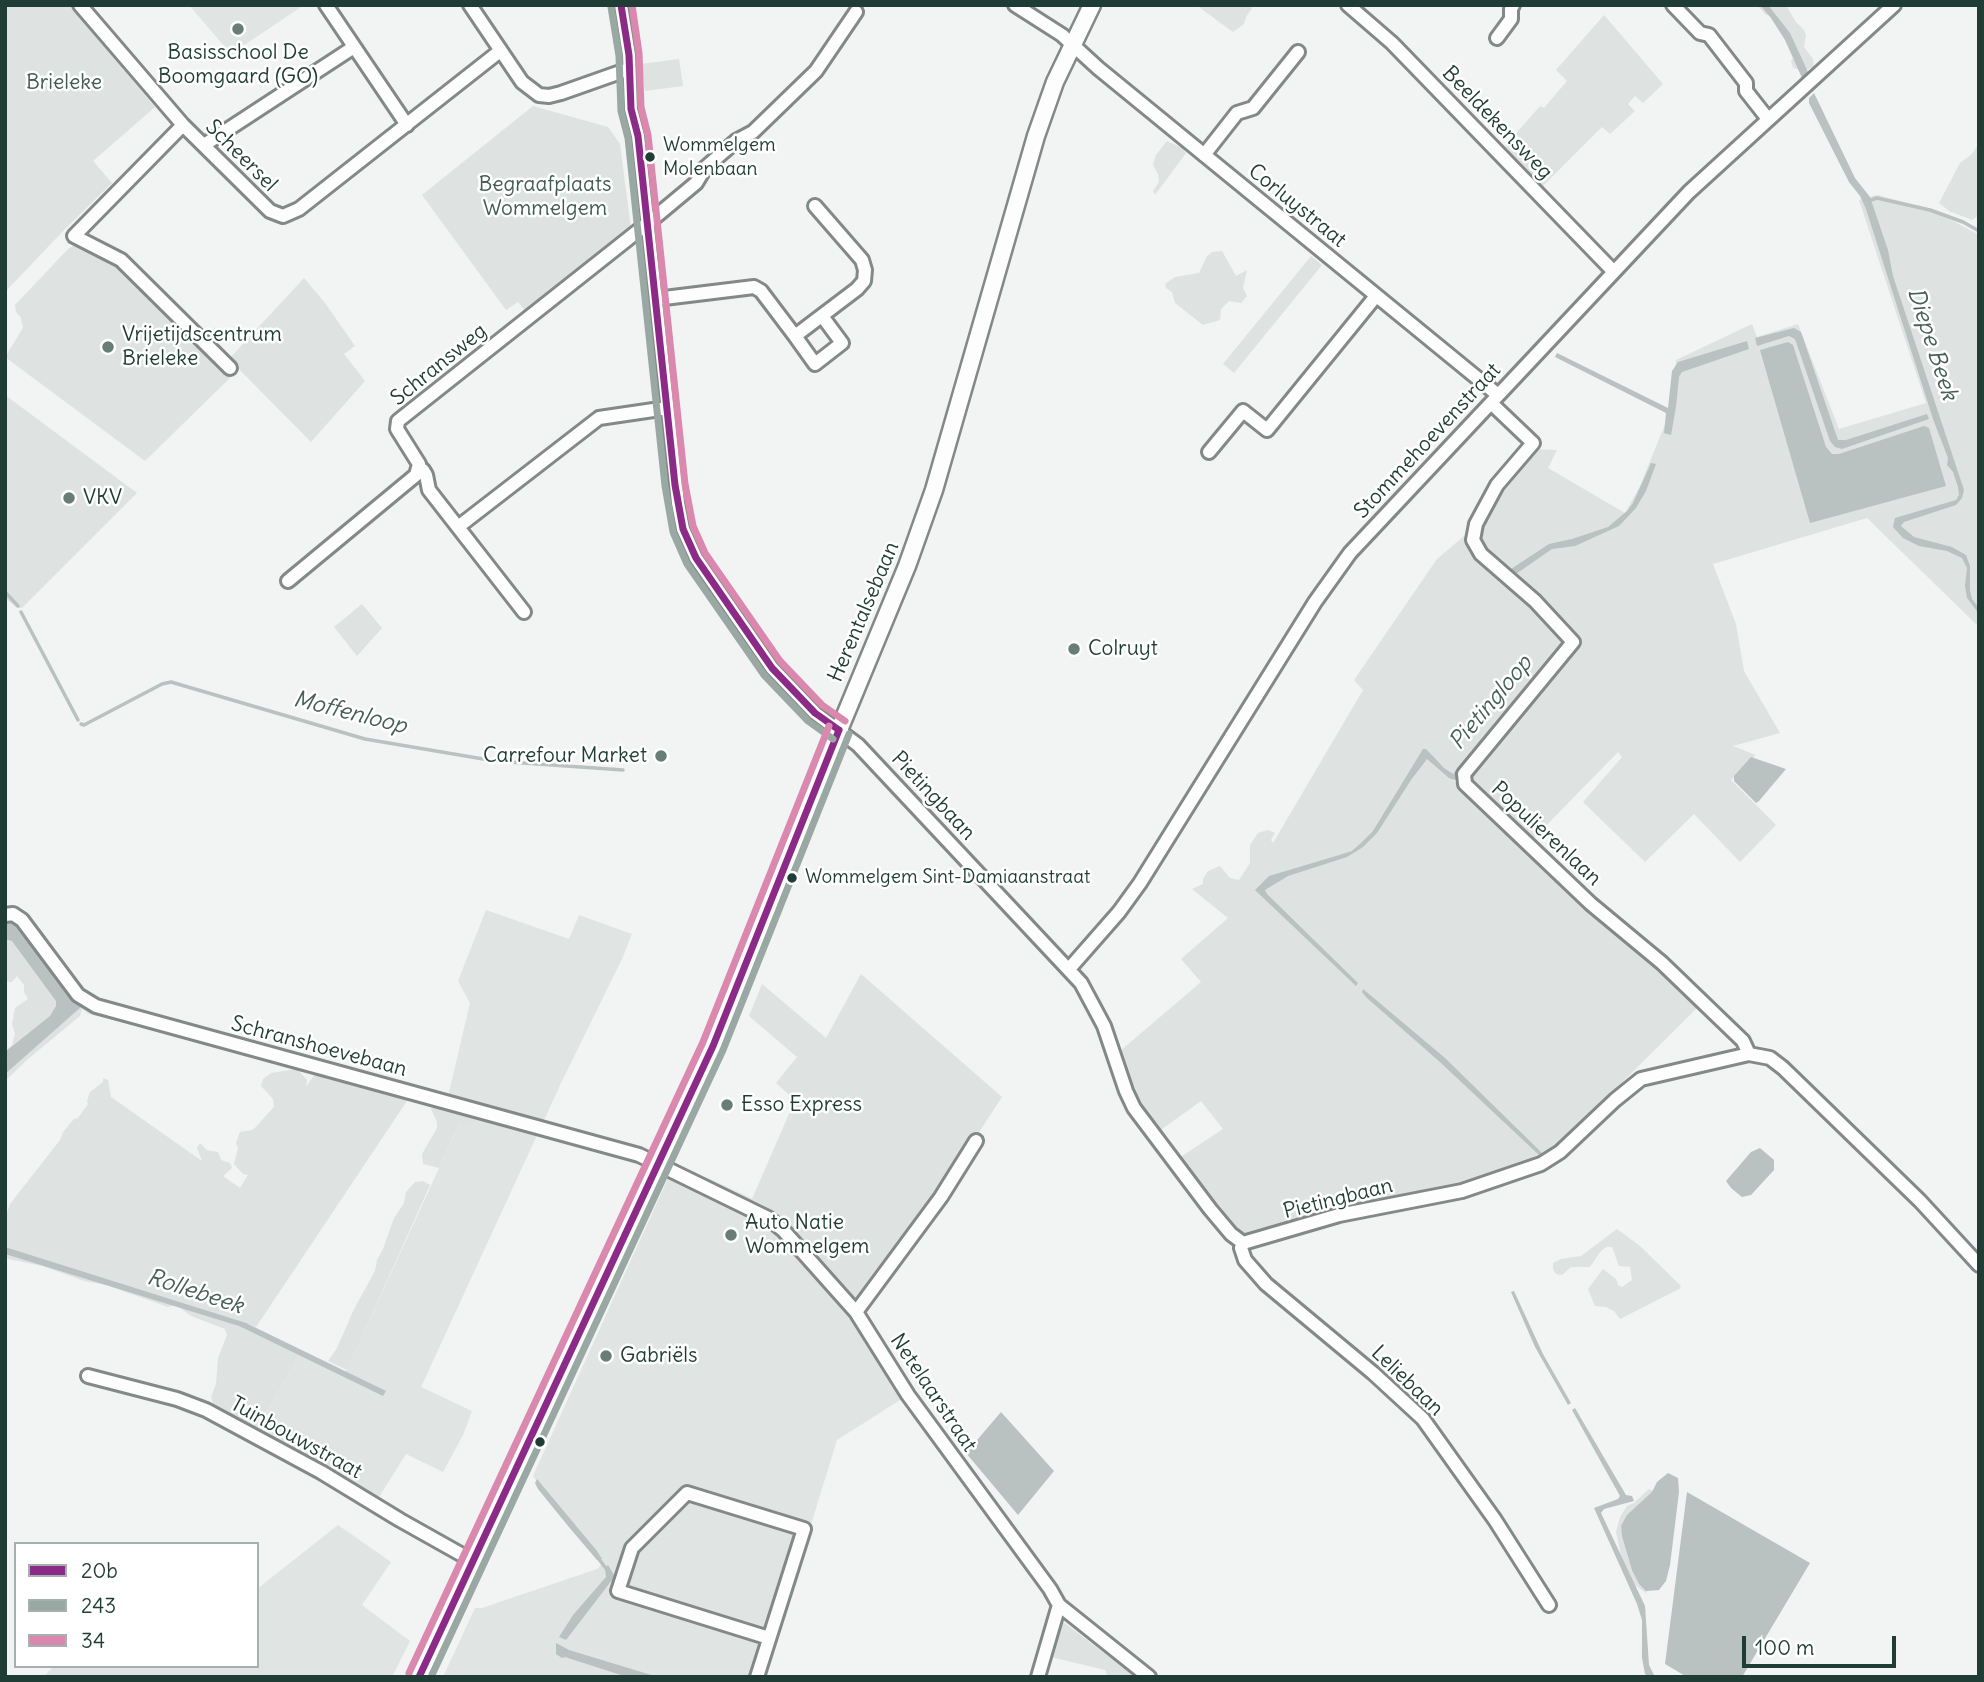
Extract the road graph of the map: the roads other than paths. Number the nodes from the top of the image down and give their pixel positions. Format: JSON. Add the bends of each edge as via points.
{"nodes":[{"id":1,"x":80,"y":5,"type":"edge"},
{"id":2,"x":326,"y":5,"type":"edge"},
{"id":3,"x":470,"y":5,"type":"edge"},
{"id":4,"x":621,"y":5,"type":"edge"},
{"id":5,"x":1015,"y":5,"type":"edge"},
{"id":6,"x":1092,"y":5,"type":"edge"},
{"id":7,"x":1348,"y":5,"type":"edge"},
{"id":8,"x":1513,"y":5,"type":"edge"},
{"id":9,"x":1673,"y":5,"type":"edge"},
{"id":10,"x":1894,"y":5,"type":"edge"},
{"id":11,"x":856,"y":12,"type":"dead end"},
{"id":12,"x":1497,"y":38,"type":"dead end"},
{"id":13,"x":1073,"y":45,"type":"junction"},
{"id":14,"x":354,"y":47,"type":"junction"},
{"id":15,"x":500,"y":51,"type":"junction"},
{"id":16,"x":1298,"y":52,"type":"dead end"},
{"id":17,"x":629,"y":69,"type":"junction"},
{"id":18,"x":1768,"y":119,"type":"junction"},
{"id":19,"x":183,"y":125,"type":"junction"},
{"id":20,"x":407,"y":125,"type":"junction"},
{"id":21,"x":204,"y":145,"type":"junction"},
{"id":22,"x":1204,"y":155,"type":"junction"},
{"id":23,"x":815,"y":206,"type":"dead end"},
{"id":24,"x":648,"y":223,"type":"junction"},
{"id":25,"x":1614,"y":272,"type":"junction"},
{"id":26,"x":1376,"y":296,"type":"junction"},
{"id":27,"x":656,"y":299,"type":"junction"},
{"id":28,"x":822,"y":316,"type":"junction"},
{"id":29,"x":795,"y":336,"type":"junction"},
{"id":30,"x":230,"y":368,"type":"dead end"},
{"id":31,"x":1495,"y":399,"type":"junction"},
{"id":32,"x":667,"y":408,"type":"junction"},
{"id":33,"x":1209,"y":452,"type":"dead end"},
{"id":34,"x":419,"y":470,"type":"junction"},
{"id":35,"x":458,"y":527,"type":"junction"},
{"id":36,"x":288,"y":581,"type":"dead end"},
{"id":37,"x":524,"y":612,"type":"dead end"},
{"id":38,"x":839,"y":730,"type":"junction"},
{"id":39,"x":5,"y":915,"type":"edge"},
{"id":40,"x":1069,"y":970,"type":"junction"},
{"id":41,"x":1749,"y":1054,"type":"junction"},
{"id":42,"x":976,"y":1141,"type":"dead end"},
{"id":43,"x":658,"y":1165,"type":"junction"},
{"id":44,"x":1243,"y":1243,"type":"junction"},
{"id":45,"x":1979,"y":1265,"type":"edge"},
{"id":46,"x":856,"y":1312,"type":"junction"},
{"id":47,"x":88,"y":1376,"type":"dead end"},
{"id":48,"x":473,"y":1561,"type":"junction"},
{"id":49,"x":1059,"y":1605,"type":"junction"},
{"id":50,"x":1549,"y":1605,"type":"dead end"},
{"id":51,"x":769,"y":1638,"type":"junction"},
{"id":52,"x":419,"y":1677,"type":"edge"},
{"id":53,"x":757,"y":1677,"type":"edge"},
{"id":54,"x":1038,"y":1677,"type":"edge"},
{"id":55,"x":1149,"y":1677,"type":"edge"}],
"edges":[{"from":1,"to":19,"type":"street","name":"Scheersel"},
{"from":2,"to":14,"type":"street"},
{"from":3,"to":15,"type":"street"},
{"from":4,"to":17,"type":"street","name":"Pietingbaan"},
{"from":5,"to":13,"type":"street","name":"Corluystraat"},
{"from":6,"to":13,"type":"main road","name":"Herentalsebaan"},
{"from":7,"to":25,"type":"street","name":"Beeldekensweg","via":[[1401,52]]},
{"from":8,"to":12,"type":"street","via":[[1511,19]]},
{"from":9,"to":18,"type":"street","via":[[1700,33],[1709,35]]},
{"from":10,"to":18,"type":"street","name":"Stommehoevenstraat"},
{"from":11,"to":24,"type":"street","via":[[796,92]]},
{"from":13,"to":22,"type":"street","name":"Corluystraat"},
{"from":13,"to":38,"type":"main road","name":"Herentalsebaan","via":[[1036,136],[923,525]]},
{"from":14,"to":20,"type":"street"},
{"from":14,"to":21,"type":"street"},
{"from":15,"to":17,"type":"street","via":[[522,82],[539,95],[561,93]]},
{"from":15,"to":20,"type":"street","name":"Scheersel"},
{"from":16,"to":22,"type":"street","via":[[1253,108],[1237,113]]},
{"from":17,"to":24,"type":"street","name":"Pietingbaan"},
{"from":18,"to":25,"type":"street","name":"Stommehoevenstraat","via":[[1689,192]]},
{"from":19,"to":21,"type":"street","name":"Scheersel"},
{"from":19,"to":30,"type":"street","via":[[74,236],[121,260]]},
{"from":20,"to":21,"type":"street","name":"Scheersel","via":[[299,209],[283,216],[270,211]]},
{"from":22,"to":26,"type":"street","name":"Corluystraat"},
{"from":23,"to":28,"type":"street","via":[[862,260],[864,270],[864,281],[857,289]]},
{"from":24,"to":27,"type":"street","name":"Pietingbaan"},
{"from":24,"to":34,"type":"street","name":"Schransweg","via":[[398,421],[397,429]]},
{"from":25,"to":31,"type":"street","name":"Stommehoevenstraat"},
{"from":26,"to":31,"type":"street","name":"Corluystraat"},
{"from":26,"to":33,"type":"street","via":[[1267,430],[1243,411]]},
{"from":27,"to":29,"type":"street","via":[[754,287]]},
{"from":27,"to":32,"type":"street","name":"Pietingbaan"},
{"from":28,"to":29,"type":"street"},
{"from":28,"to":29,"type":"street","via":[[842,343],[815,364]]},
{"from":31,"to":40,"type":"street","name":"Stommehoevenstraat","via":[[1331,578],[1140,883]]},
{"from":31,"to":41,"type":"street","name":"Populierenlaan","via":[[1533,443],[1497,485],[1473,540],[1481,554],[1573,642],[1464,774],[1465,784],[1591,904],[1671,972],[1743,1041]]},
{"from":32,"to":35,"type":"street","via":[[599,418]]},
{"from":32,"to":38,"type":"street","name":"Pietingbaan","via":[[683,529],[696,558],[772,668],[814,712]]},
{"from":34,"to":35,"type":"street"},
{"from":34,"to":36,"type":"street"},
{"from":35,"to":37,"type":"street"},
{"from":38,"to":40,"type":"street","name":"Pietingbaan","via":[[871,758]]},
{"from":38,"to":43,"type":"main road","name":"Herentalsebaan","via":[[713,1046]]},
{"from":39,"to":43,"type":"street","name":"Schranshoevebaan","via":[[22,920],[78,995],[96,1006],[531,1124],[639,1155]]},
{"from":40,"to":44,"type":"street","name":"Pietingbaan","via":[[1099,1014],[1133,1108],[1210,1209]]},
{"from":41,"to":44,"type":"street","name":"Pietingbaan","via":[[1642,1079],[1541,1164],[1462,1191],[1339,1215]]},
{"from":41,"to":45,"type":"street","via":[[1770,1058],[1783,1068]]},
{"from":42,"to":46,"type":"street","via":[[941,1197]]},
{"from":43,"to":46,"type":"street","name":"Netelaarstraat","via":[[768,1218]]},
{"from":43,"to":48,"type":"main road","name":"Herentalsebaan"},
{"from":44,"to":50,"type":"street","name":"Leliebaan","via":[[1245,1260],[1266,1284],[1423,1419]]},
{"from":46,"to":49,"type":"street","name":"Netelaarstraat","via":[[908,1395]]},
{"from":47,"to":48,"type":"street","name":"Tuinbouwstraat","via":[[206,1410]]},
{"from":48,"to":52,"type":"main road","name":"Herentalsebaan"},
{"from":49,"to":54,"type":"street"},
{"from":49,"to":55,"type":"street","name":"Netelaarstraat"},
{"from":51,"to":51,"type":"street","via":[[804,1529],[687,1493],[632,1548],[618,1591]]},
{"from":51,"to":53,"type":"street"}]}
